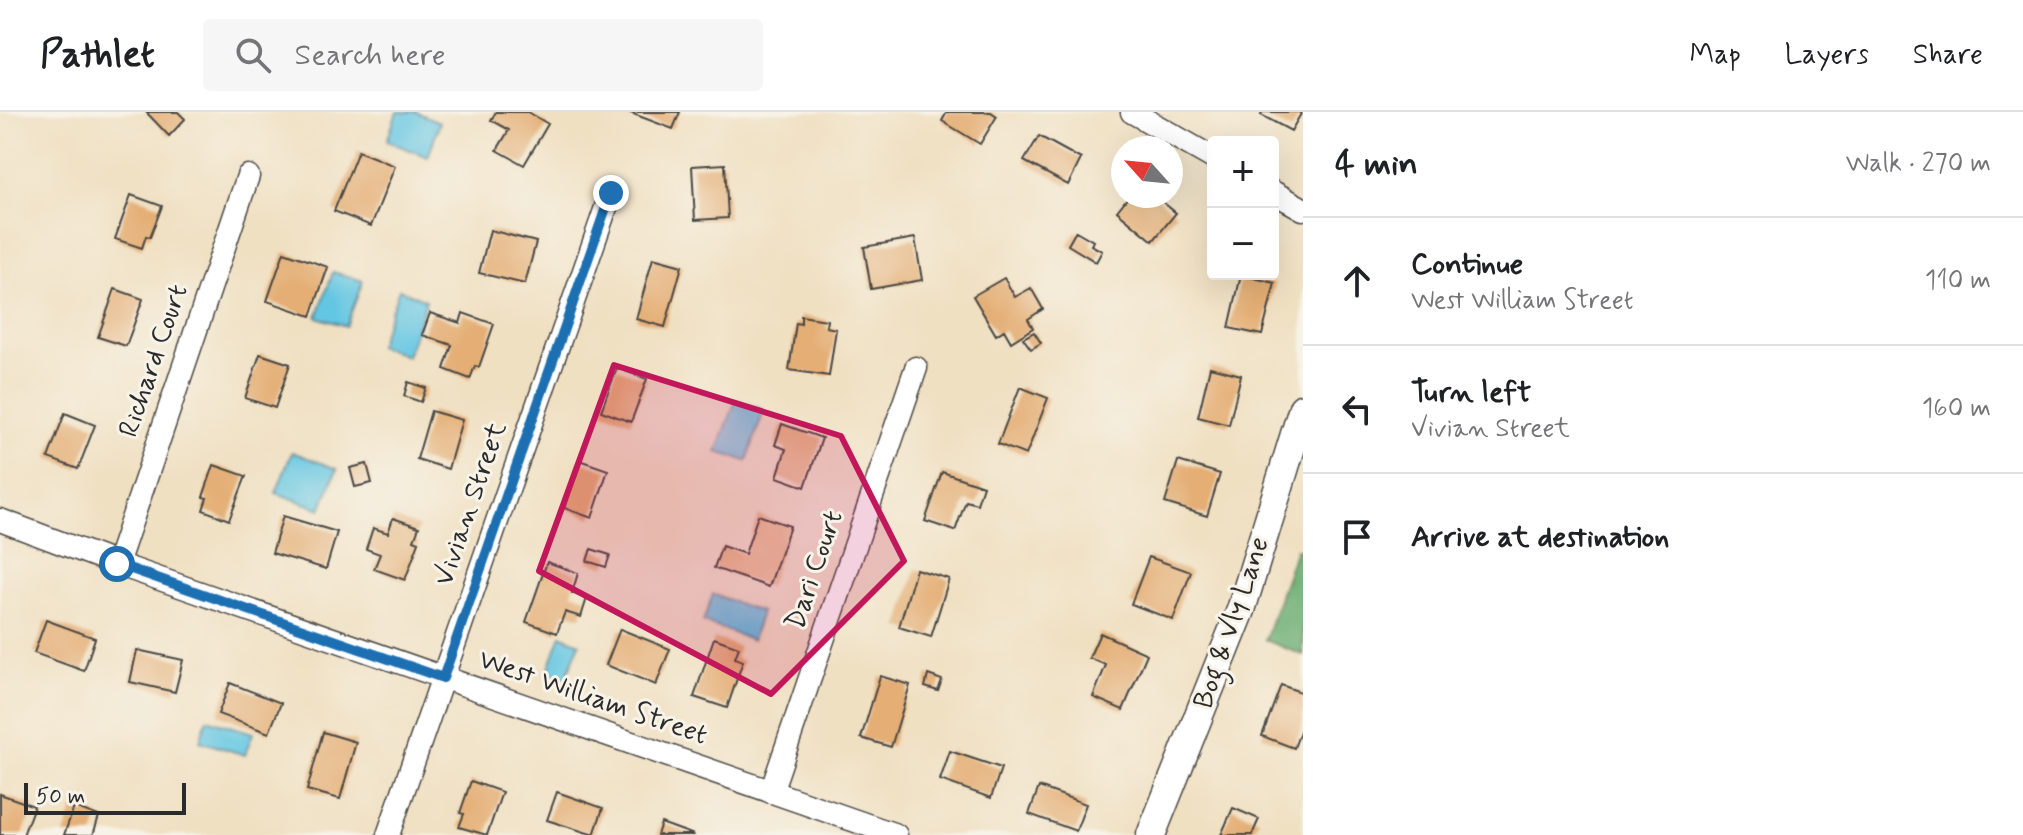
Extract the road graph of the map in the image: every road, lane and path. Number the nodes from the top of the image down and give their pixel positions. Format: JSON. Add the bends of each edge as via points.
{"nodes":[{"id":1,"x":1132,"y":112,"type":"edge"},
{"id":2,"x":1207,"y":155,"type":"edge"},
{"id":3,"x":248,"y":176,"type":"dead end"},
{"id":4,"x":611,"y":193,"type":"dead end"},
{"id":5,"x":1279,"y":195,"type":"edge"},
{"id":6,"x":1303,"y":209,"type":"edge"},
{"id":7,"x":916,"y":368,"type":"dead end"},
{"id":8,"x":1303,"y":408,"type":"edge"},
{"id":9,"x":0,"y":520,"type":"edge"},
{"id":10,"x":117,"y":564,"type":"junction"},
{"id":11,"x":443,"y":678,"type":"junction"},
{"id":12,"x":771,"y":792,"type":"junction"},
{"id":13,"x":388,"y":835,"type":"edge"},
{"id":14,"x":896,"y":835,"type":"edge"},
{"id":15,"x":1151,"y":835,"type":"edge"}],
"edges":[{"from":1,"to":2,"type":"street"},
{"from":3,"to":10,"type":"street","name":"Richard Court"},
{"from":4,"to":11,"type":"street","name":"Vivian Street"},
{"from":5,"to":6,"type":"street"},
{"from":7,"to":12,"type":"street","name":"Dari Court"},
{"from":8,"to":15,"type":"street","name":"Bog & Vly Lane","via":[[1241,610]]},
{"from":9,"to":10,"type":"street","name":"West William Street"},
{"from":10,"to":11,"type":"street","name":"West William Street"},
{"from":11,"to":12,"type":"street","name":"West William Street"},
{"from":11,"to":13,"type":"street","name":"Vivian Street"},
{"from":12,"to":14,"type":"street","name":"West William Street"}]}
